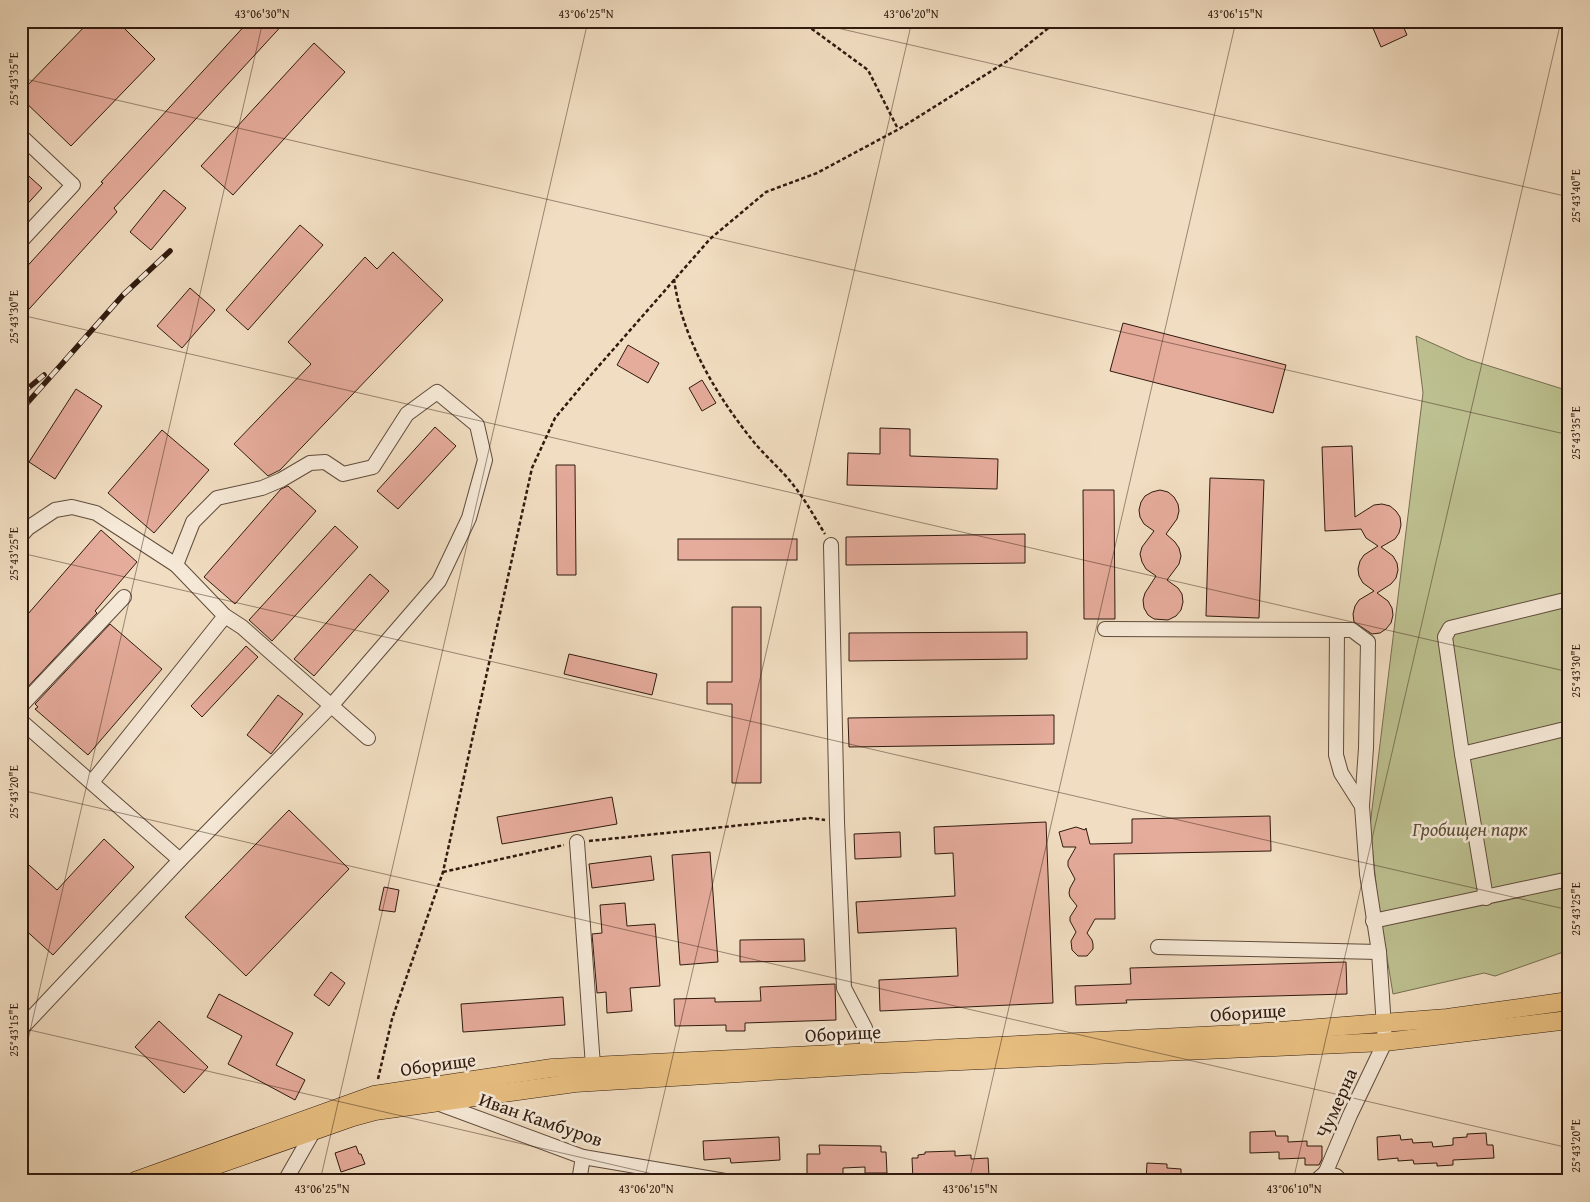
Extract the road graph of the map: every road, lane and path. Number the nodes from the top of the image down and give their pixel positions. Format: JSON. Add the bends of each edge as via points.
{"nodes":[{"id":1,"x":801,"y":21,"type":"edge"},
{"id":2,"x":1057,"y":21,"type":"edge"},
{"id":3,"x":898,"y":129,"type":"junction"},
{"id":4,"x":21,"y":136,"type":"edge"},
{"id":5,"x":21,"y":241,"type":"edge"},
{"id":6,"x":674,"y":279,"type":"junction"},
{"id":7,"x":21,"y":536,"type":"edge"},
{"id":8,"x":831,"y":545,"type":"joint"},
{"id":9,"x":176,"y":566,"type":"junction"},
{"id":10,"x":124,"y":597,"type":"dead end"},
{"id":11,"x":1569,"y":599,"type":"edge"},
{"id":12,"x":225,"y":616,"type":"junction"},
{"id":13,"x":1105,"y":629,"type":"dead end"},
{"id":14,"x":1336,"y":630,"type":"junction"},
{"id":15,"x":21,"y":706,"type":"edge"},
{"id":16,"x":330,"y":706,"type":"junction"},
{"id":17,"x":21,"y":721,"type":"edge"},
{"id":18,"x":1569,"y":728,"type":"edge"},
{"id":19,"x":368,"y":738,"type":"dead end"},
{"id":20,"x":1462,"y":754,"type":"junction"},
{"id":21,"x":92,"y":782,"type":"junction"},
{"id":22,"x":1362,"y":806,"type":"junction"},
{"id":23,"x":837,"y":822,"type":"junction"},
{"id":24,"x":576,"y":842,"type":"junction"},
{"id":25,"x":180,"y":860,"type":"junction"},
{"id":26,"x":443,"y":872,"type":"junction"},
{"id":27,"x":1569,"y":879,"type":"edge"},
{"id":28,"x":1486,"y":898,"type":"junction"},
{"id":29,"x":1373,"y":921,"type":"junction"},
{"id":30,"x":1158,"y":947,"type":"dead end"},
{"id":31,"x":1379,"y":952,"type":"junction"},
{"id":32,"x":1569,"y":1001,"type":"edge"},
{"id":33,"x":1569,"y":1020,"type":"edge"},
{"id":34,"x":1384,"y":1023,"type":"junction"},
{"id":35,"x":21,"y":1029,"type":"edge"},
{"id":36,"x":1385,"y":1042,"type":"junction"},
{"id":37,"x":869,"y":1059,"type":"junction"},
{"id":38,"x":593,"y":1066,"type":"junction"},
{"id":39,"x":374,"y":1094,"type":"junction"},
{"id":40,"x":436,"y":1102,"type":"junction"},
{"id":41,"x":313,"y":1132,"type":"junction"},
{"id":42,"x":583,"y":1157,"type":"junction"},
{"id":43,"x":1321,"y":1178,"type":"edge"},
{"id":44,"x":135,"y":1181,"type":"edge"},
{"id":45,"x":171,"y":1181,"type":"edge"},
{"id":46,"x":285,"y":1181,"type":"edge"},
{"id":47,"x":579,"y":1181,"type":"edge"},
{"id":48,"x":724,"y":1181,"type":"edge"},
{"id":49,"x":1341,"y":1181,"type":"edge"}],
"edges":[{"from":1,"to":3,"type":"path","via":[[868,70]]},
{"from":2,"to":3,"type":"path","via":[[1009,60]]},
{"from":3,"to":6,"type":"path","via":[[817,173],[766,192],[710,239]]},
{"from":4,"to":5,"type":"street","via":[[73,185]]},
{"from":6,"to":8,"type":"path","via":[[677,303],[694,349],[728,406],[753,441],[795,486]]},
{"from":6,"to":26,"type":"path","via":[[555,418],[532,468]]},
{"from":7,"to":9,"type":"street","via":[[55,510],[72,508],[96,513]]},
{"from":8,"to":23,"type":"street"},
{"from":9,"to":12,"type":"street"},
{"from":9,"to":16,"type":"street","via":[[192,522],[217,498],[262,488],[310,463],[325,462],[343,474],[373,467],[408,414],[437,392],[477,425],[485,460],[469,518],[439,581]]},
{"from":10,"to":15,"type":"street"},
{"from":11,"to":20,"type":"street","via":[[1450,628],[1445,637]]},
{"from":12,"to":16,"type":"street","via":[[242,627]]},
{"from":12,"to":21,"type":"street"},
{"from":13,"to":14,"type":"street"},
{"from":14,"to":22,"type":"street","via":[[1336,755],[1341,773]]},
{"from":14,"to":22,"type":"street","via":[[1352,630],[1368,642]]},
{"from":16,"to":19,"type":"street"},
{"from":16,"to":25,"type":"street"},
{"from":17,"to":21,"type":"street"},
{"from":18,"to":20,"type":"street"},
{"from":20,"to":28,"type":"street"},
{"from":21,"to":25,"type":"street"},
{"from":22,"to":29,"type":"street"},
{"from":23,"to":24,"type":"path","via":[[810,818]]},
{"from":23,"to":37,"type":"street","via":[[844,988],[865,1028]]},
{"from":24,"to":26,"type":"path"},
{"from":24,"to":38,"type":"street"},
{"from":25,"to":35,"type":"street"},
{"from":26,"to":39,"type":"path","via":[[392,1020]]},
{"from":27,"to":28,"type":"street"},
{"from":28,"to":29,"type":"street"},
{"from":29,"to":31,"type":"street"},
{"from":30,"to":31,"type":"street"},
{"from":31,"to":34,"type":"street"},
{"from":32,"to":34,"type":"main road","name":"Оборище"},
{"from":33,"to":36,"type":"main road","name":"Оборище"},
{"from":34,"to":36,"type":"street"},
{"from":34,"to":37,"type":"main road","name":"Оборище"},
{"from":36,"to":37,"type":"main road","name":"Оборище"},
{"from":36,"to":43,"type":"street","name":"Чумерна"},
{"from":37,"to":38,"type":"main road","name":"Оборище"},
{"from":37,"to":40,"type":"main road","name":"Оборище","via":[[575,1082]]},
{"from":38,"to":39,"type":"main road","name":"Оборище","via":[[552,1068]]},
{"from":39,"to":44,"type":"main road","name":"Оборище"},
{"from":40,"to":41,"type":"main road","name":"Оборище","via":[[374,1111]]},
{"from":40,"to":42,"type":"street","name":"Иван Камбуров"},
{"from":41,"to":45,"type":"main road","name":"Оборище"},
{"from":41,"to":46,"type":"street"},
{"from":42,"to":47,"type":"street"},
{"from":42,"to":48,"type":"street","name":"Иван Камбуров"},
{"from":43,"to":49,"type":"street","via":[[1336,1176]]}]}
